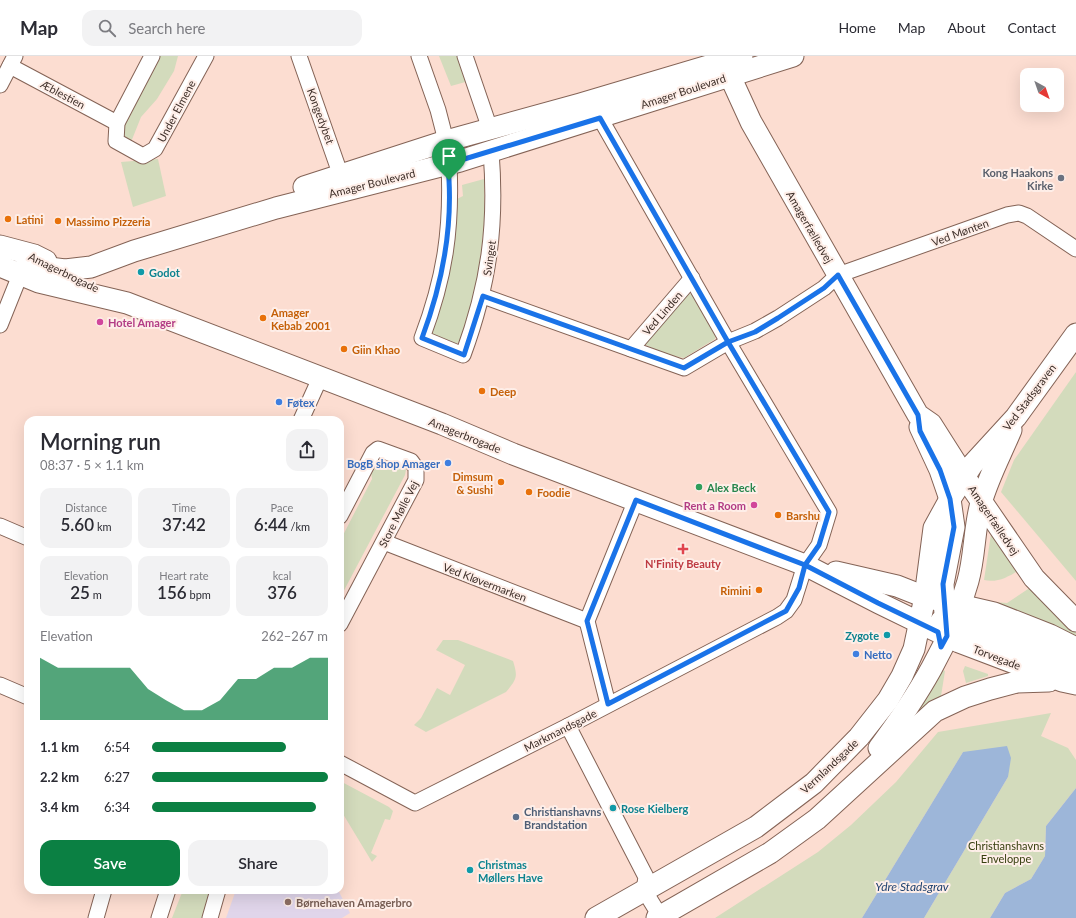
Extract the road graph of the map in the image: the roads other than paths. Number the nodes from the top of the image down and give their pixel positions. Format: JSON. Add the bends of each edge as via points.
{"nodes":[{"id":1,"x":152,"y":56,"type":"edge"},
{"id":2,"x":206,"y":56,"type":"edge"},
{"id":3,"x":299,"y":56,"type":"edge"},
{"id":4,"x":419,"y":56,"type":"edge"},
{"id":5,"x":465,"y":56,"type":"edge"},
{"id":6,"x":793,"y":56,"type":"edge"},
{"id":7,"x":12,"y":61,"type":"edge"},
{"id":8,"x":729,"y":62,"type":"edge"},
{"id":9,"x":0,"y":85,"type":"edge"},
{"id":10,"x":600,"y":118,"type":"junction"},
{"id":11,"x":117,"y":122,"type":"junction"},
{"id":12,"x":490,"y":130,"type":"junction"},
{"id":13,"x":446,"y":141,"type":"junction"},
{"id":14,"x":492,"y":151,"type":"junction"},
{"id":15,"x":448,"y":164,"type":"junction"},
{"id":16,"x":341,"y":176,"type":"junction"},
{"id":17,"x":0,"y":246,"type":"edge"},
{"id":18,"x":1076,"y":249,"type":"edge"},
{"id":19,"x":34,"y":255,"type":"junction"},
{"id":20,"x":0,"y":256,"type":"edge"},
{"id":21,"x":0,"y":266,"type":"edge"},
{"id":22,"x":65,"y":270,"type":"junction"},
{"id":23,"x":20,"y":275,"type":"junction"},
{"id":24,"x":838,"y":275,"type":"junction"},
{"id":25,"x":692,"y":278,"type":"junction"},
{"id":26,"x":483,"y":296,"type":"junction"},
{"id":27,"x":127,"y":303,"type":"junction"},
{"id":28,"x":0,"y":325,"type":"edge"},
{"id":29,"x":1076,"y":334,"type":"edge"},
{"id":30,"x":728,"y":342,"type":"junction"},
{"id":31,"x":631,"y":349,"type":"junction"},
{"id":32,"x":320,"y":378,"type":"junction"},
{"id":33,"x":918,"y":415,"type":"junction"},
{"id":34,"x":303,"y":416,"type":"edge"},
{"id":35,"x":1016,"y":418,"type":"junction"},
{"id":36,"x":964,"y":476,"type":"junction"},
{"id":37,"x":950,"y":499,"type":"junction"},
{"id":38,"x":636,"y":500,"type":"junction"},
{"id":39,"x":981,"y":501,"type":"junction"},
{"id":40,"x":344,"y":508,"type":"edge"},
{"id":41,"x":0,"y":526,"type":"edge"},
{"id":42,"x":24,"y":536,"type":"edge"},
{"id":43,"x":384,"y":542,"type":"junction"},
{"id":44,"x":805,"y":565,"type":"junction"},
{"id":45,"x":344,"y":617,"type":"edge"},
{"id":46,"x":941,"y":620,"type":"junction"},
{"id":47,"x":587,"y":621,"type":"junction"},
{"id":48,"x":1076,"y":621,"type":"edge"},
{"id":49,"x":1076,"y":648,"type":"edge"},
{"id":50,"x":1076,"y":666,"type":"edge"},
{"id":51,"x":1069,"y":683,"type":"edge"},
{"id":52,"x":0,"y":686,"type":"edge"},
{"id":53,"x":24,"y":695,"type":"edge"},
{"id":54,"x":608,"y":704,"type":"junction"},
{"id":55,"x":568,"y":726,"type":"junction"},
{"id":56,"x":344,"y":765,"type":"edge"},
{"id":57,"x":840,"y":800,"type":"junction"},
{"id":58,"x":644,"y":890,"type":"junction"},
{"id":59,"x":103,"y":894,"type":"edge"},
{"id":60,"x":167,"y":894,"type":"edge"},
{"id":61,"x":217,"y":894,"type":"edge"},
{"id":62,"x":658,"y":917,"type":"edge"},
{"id":63,"x":96,"y":918,"type":"edge"},
{"id":64,"x":159,"y":918,"type":"edge"},
{"id":65,"x":210,"y":918,"type":"edge"},
{"id":66,"x":596,"y":918,"type":"edge"}],
"edges":[{"from":1,"to":11,"type":"street","name":"Under Elmene"},
{"from":2,"to":11,"type":"street","name":"Under Elmene","via":[[156,149],[143,156],[116,141]]},
{"from":3,"to":16,"type":"street","name":"Kongedybet"},
{"from":4,"to":13,"type":"street"},
{"from":5,"to":12,"type":"street"},
{"from":6,"to":8,"type":"street","name":"Amager Boulevard"},
{"from":7,"to":9,"type":"street"},
{"from":7,"to":11,"type":"street","name":"Æblestien","via":[[45,85]]},
{"from":8,"to":10,"type":"street","name":"Amager Boulevard"},
{"from":8,"to":12,"type":"street","name":"Amager Boulevard"},
{"from":8,"to":24,"type":"street","name":"Amagerfælledvej","via":[[751,122]]},
{"from":10,"to":14,"type":"street","name":"Amager Boulevard"},
{"from":10,"to":25,"type":"street"},
{"from":12,"to":13,"type":"street","name":"Amager Boulevard"},
{"from":13,"to":16,"type":"street","name":"Amager Boulevard"},
{"from":14,"to":15,"type":"street","name":"Amager Boulevard"},
{"from":14,"to":26,"type":"street","name":"Svinget","via":[[493,224]]},
{"from":15,"to":22,"type":"street","name":"Amager Boulevard","via":[[276,208],[134,251],[92,267]]},
{"from":15,"to":26,"type":"street","name":"Svinget","via":[[450,200],[446,249],[434,305],[422,338],[464,355]]},
{"from":16,"to":19,"type":"street","name":"Amager Boulevard","via":[[73,257],[49,258]]},
{"from":17,"to":19,"type":"street","name":"Amagerbrogade"},
{"from":18,"to":24,"type":"street","name":"Ved Mønten","via":[[1027,216],[1018,213]]},
{"from":19,"to":22,"type":"street","name":"Amagerbrogade"},
{"from":20,"to":22,"type":"street","via":[[32,266]]},
{"from":21,"to":23,"type":"street","name":"Amagerbrogade"},
{"from":22,"to":27,"type":"street","name":"Amagerbrogade"},
{"from":23,"to":27,"type":"street","name":"Amagerbrogade"},
{"from":23,"to":28,"type":"street"},
{"from":24,"to":30,"type":"street","via":[[824,288],[778,318],[755,332]]},
{"from":24,"to":33,"type":"street","name":"Amagerfælledvej"},
{"from":25,"to":30,"type":"street"},
{"from":25,"to":31,"type":"street","name":"Ved Linden"},
{"from":26,"to":31,"type":"street"},
{"from":27,"to":32,"type":"street","name":"Amagerbrogade"},
{"from":29,"to":35,"type":"street","name":"Ved Stadsgraven"},
{"from":30,"to":31,"type":"street","via":[[684,368]]},
{"from":30,"to":44,"type":"street","via":[[829,512],[819,545]]},
{"from":32,"to":34,"type":"street"},
{"from":32,"to":38,"type":"street","name":"Amagerbrogade"},
{"from":33,"to":36,"type":"street","name":"Amagerfælledvej","via":[[931,424]]},
{"from":33,"to":37,"type":"street","name":"Amagerfælledvej","via":[[920,431],[940,470]]},
{"from":35,"to":36,"type":"street","name":"Ved Stadsgraven"},
{"from":35,"to":39,"type":"street"},
{"from":36,"to":37,"type":"street","name":"Ved Stadsgraven"},
{"from":36,"to":39,"type":"street","name":"Amagerfælledvej"},
{"from":37,"to":46,"type":"street","name":"Ved Stadsgraven","via":[[934,528]]},
{"from":38,"to":44,"type":"street","name":"Amagerbrogade"},
{"from":38,"to":47,"type":"street"},
{"from":39,"to":46,"type":"street","via":[[968,580]]},
{"from":39,"to":48,"type":"street","name":"Amagerfælledvej","via":[[1034,578]]},
{"from":40,"to":43,"type":"street","name":"Store Mølle Vej","via":[[378,448],[411,461],[416,468],[416,480]]},
{"from":41,"to":42,"type":"street"},
{"from":43,"to":45,"type":"street","name":"Store Mølle Vej"},
{"from":43,"to":47,"type":"street","name":"Ved Kløvermarken"},
{"from":44,"to":46,"type":"street","name":"Amagerbrogade","via":[[897,586]]},
{"from":44,"to":54,"type":"street","name":"Markmandsgade","via":[[799,588],[786,611]]},
{"from":46,"to":49,"type":"street","via":[[994,613]]},
{"from":46,"to":50,"type":"street"},
{"from":46,"to":51,"type":"street","name":"Torvegade","via":[[970,647]]},
{"from":46,"to":57,"type":"street","name":"Vermlandsgade","via":[[936,661],[915,698]]},
{"from":46,"to":58,"type":"street","name":"Vermlandsgade","via":[[914,649],[888,700],[860,737],[814,783],[756,827]]},
{"from":47,"to":54,"type":"street"},
{"from":51,"to":57,"type":"street","name":"Vermlandsgade","via":[[1017,682],[949,703],[917,725]]},
{"from":52,"to":53,"type":"street"},
{"from":54,"to":55,"type":"street","name":"Markmandsgade"},
{"from":55,"to":56,"type":"street","name":"Markmandsgade","via":[[415,803]]},
{"from":55,"to":58,"type":"street","name":"Vermlandsgade","via":[[646,877]]},
{"from":57,"to":62,"type":"street","name":"Vermlandsgade","via":[[770,853]]},
{"from":58,"to":62,"type":"street","name":"Vermlandsgade"},
{"from":58,"to":66,"type":"street","name":"Vermlandsgade"},
{"from":59,"to":63,"type":"street"},
{"from":60,"to":64,"type":"street"},
{"from":61,"to":65,"type":"street"}]}
